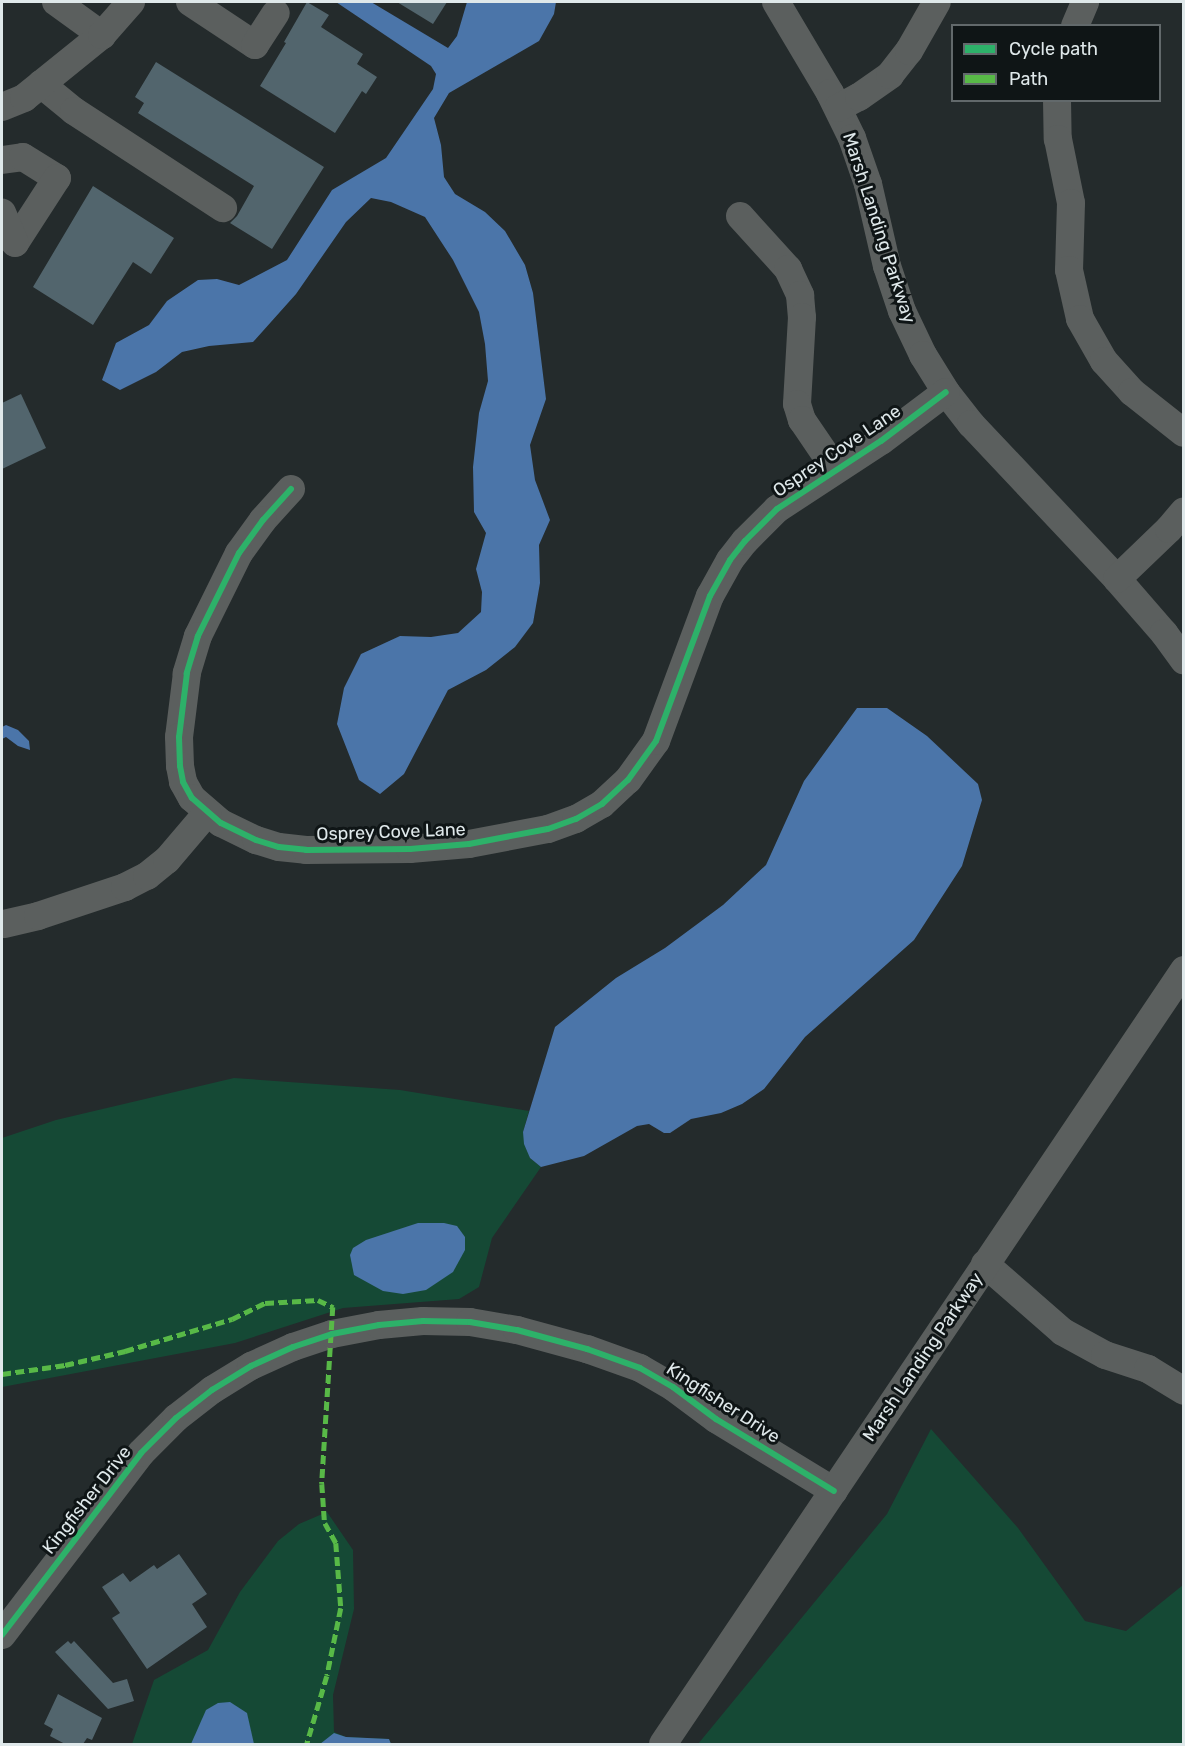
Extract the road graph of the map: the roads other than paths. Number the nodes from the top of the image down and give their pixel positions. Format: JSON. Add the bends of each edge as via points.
{"nodes":[{"id":1,"x":57,"y":2,"type":"edge"},
{"id":2,"x":130,"y":2,"type":"edge"},
{"id":3,"x":190,"y":2,"type":"edge"},
{"id":4,"x":776,"y":2,"type":"edge"},
{"id":5,"x":937,"y":2,"type":"edge"},
{"id":6,"x":1085,"y":2,"type":"edge"},
{"id":7,"x":276,"y":13,"type":"dead end"},
{"id":8,"x":1076,"y":24,"type":"edge"},
{"id":9,"x":102,"y":35,"type":"junction"},
{"id":10,"x":41,"y":84,"type":"junction"},
{"id":11,"x":1058,"y":102,"type":"edge"},
{"id":12,"x":2,"y":107,"type":"edge"},
{"id":13,"x":838,"y":108,"type":"junction"},
{"id":14,"x":2,"y":160,"type":"edge"},
{"id":15,"x":223,"y":208,"type":"dead end"},
{"id":16,"x":2,"y":213,"type":"edge"},
{"id":17,"x":740,"y":216,"type":"dead end"},
{"id":18,"x":946,"y":392,"type":"junction"},
{"id":19,"x":1184,"y":433,"type":"edge"},
{"id":20,"x":836,"y":470,"type":"junction"},
{"id":21,"x":291,"y":489,"type":"dead end"},
{"id":22,"x":1184,"y":511,"type":"edge"},
{"id":23,"x":1117,"y":579,"type":"junction"},
{"id":24,"x":1184,"y":661,"type":"edge"},
{"id":25,"x":207,"y":813,"type":"junction"},
{"id":26,"x":2,"y":925,"type":"edge"},
{"id":27,"x":1184,"y":969,"type":"edge"},
{"id":28,"x":986,"y":1264,"type":"junction"},
{"id":29,"x":1184,"y":1391,"type":"edge"},
{"id":30,"x":834,"y":1491,"type":"junction"},
{"id":31,"x":2,"y":1635,"type":"edge"},
{"id":32,"x":663,"y":1744,"type":"edge"}],
"edges":[{"from":1,"to":9,"type":"street"},
{"from":2,"to":9,"type":"street"},
{"from":3,"to":7,"type":"street","via":[[255,45]]},
{"from":4,"to":13,"type":"street","name":"Marsh Landing Parkway"},
{"from":5,"to":13,"type":"street","via":[[890,75]]},
{"from":6,"to":8,"type":"street"},
{"from":9,"to":10,"type":"street"},
{"from":10,"to":12,"type":"street","via":[[24,98]]},
{"from":10,"to":15,"type":"street","via":[[75,111]]},
{"from":11,"to":19,"type":"street","via":[[1058,139],[1071,203],[1069,270],[1080,319],[1118,377]]},
{"from":13,"to":18,"type":"street","name":"Marsh Landing Parkway","via":[[868,184],[902,311]]},
{"from":14,"to":16,"type":"street","via":[[22,157],[57,178],[15,243]]},
{"from":17,"to":20,"type":"street","via":[[788,269],[800,295],[797,404],[802,420]]},
{"from":18,"to":20,"type":"street","name":"Osprey Cove Lane"},
{"from":18,"to":23,"type":"street","via":[[971,424]]},
{"from":20,"to":25,"type":"street","name":"Osprey Cove Lane","via":[[777,509],[730,560],[710,597],[656,741],[628,780],[602,804],[576,819],[548,829],[470,844],[306,850],[256,840]]},
{"from":21,"to":25,"type":"street","name":"Osprey Cove Lane","via":[[239,553],[198,636],[187,673],[178,737],[180,766],[192,798]]},
{"from":22,"to":23,"type":"street"},
{"from":23,"to":24,"type":"street"},
{"from":25,"to":26,"type":"street","via":[[167,860],[133,884]]},
{"from":27,"to":28,"type":"street","name":"Marsh Landing Parkway"},
{"from":28,"to":29,"type":"street","via":[[1063,1332],[1105,1355],[1149,1369]]},
{"from":28,"to":30,"type":"street","name":"Marsh Landing Parkway"},
{"from":30,"to":31,"type":"street","name":"Kingfisher Drive","via":[[640,1368],[587,1349],[482,1324],[379,1325],[332,1334],[251,1366],[176,1418],[141,1454]]},
{"from":30,"to":32,"type":"street","name":"Marsh Landing Parkway"}]}
